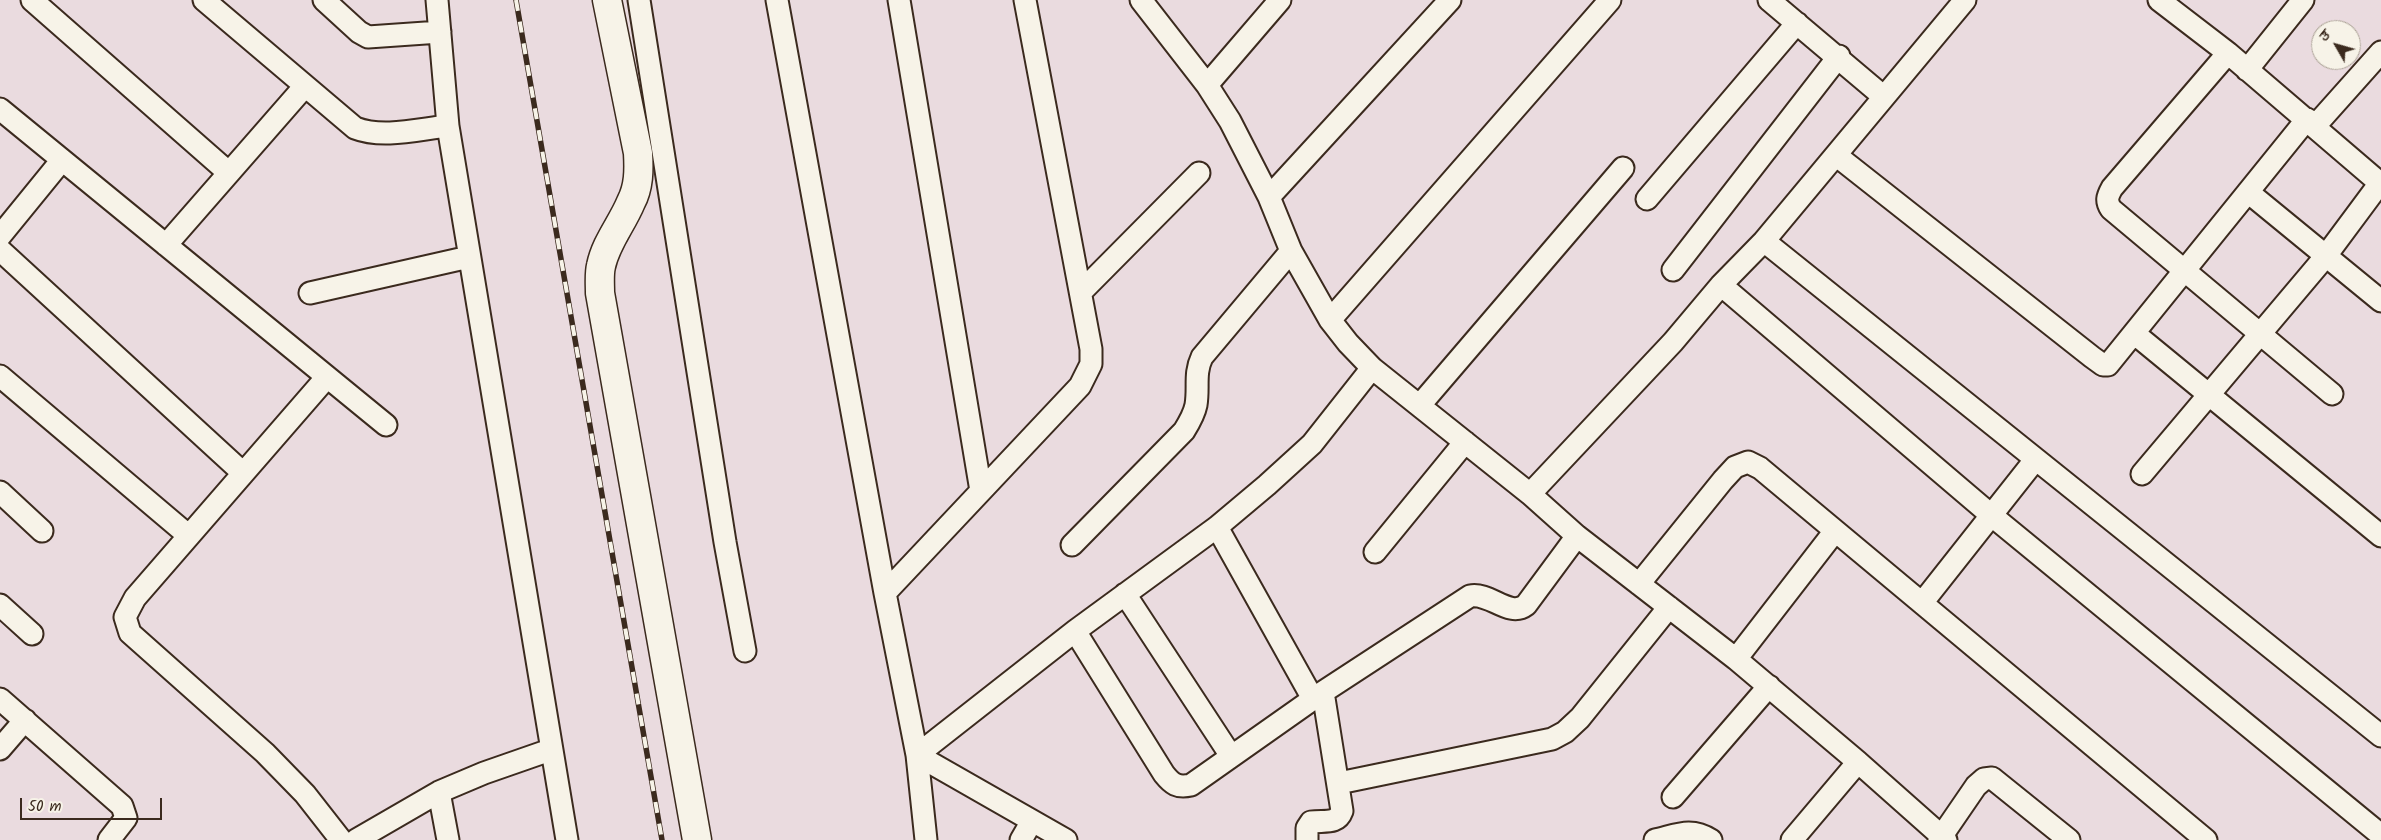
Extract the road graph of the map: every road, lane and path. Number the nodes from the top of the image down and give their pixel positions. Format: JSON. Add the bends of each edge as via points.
{"nodes":[{"id":1,"x":32,"y":0,"type":"edge"},
{"id":2,"x":204,"y":0,"type":"edge"},
{"id":3,"x":324,"y":0,"type":"edge"},
{"id":4,"x":437,"y":0,"type":"edge"},
{"id":5,"x":607,"y":0,"type":"edge"},
{"id":6,"x":639,"y":0,"type":"edge"},
{"id":7,"x":777,"y":0,"type":"edge"},
{"id":8,"x":899,"y":0,"type":"edge"},
{"id":9,"x":1025,"y":0,"type":"edge"},
{"id":10,"x":1141,"y":0,"type":"edge"},
{"id":11,"x":1280,"y":0,"type":"edge"},
{"id":12,"x":1450,"y":0,"type":"edge"},
{"id":13,"x":1610,"y":0,"type":"edge"},
{"id":14,"x":1769,"y":0,"type":"edge"},
{"id":15,"x":2159,"y":0,"type":"edge"},
{"id":16,"x":2303,"y":0,"type":"edge"},
{"id":17,"x":1959,"y":2,"type":"edge"},
{"id":18,"x":1797,"y":23,"type":"junction"},
{"id":19,"x":440,"y":32,"type":"junction"},
{"id":20,"x":2381,"y":52,"type":"edge"},
{"id":21,"x":2228,"y":53,"type":"junction"},
{"id":22,"x":1839,"y":56,"type":"junction"},
{"id":23,"x":2247,"y":70,"type":"junction"},
{"id":24,"x":1208,"y":85,"type":"junction"},
{"id":25,"x":305,"y":86,"type":"junction"},
{"id":26,"x":1884,"y":97,"type":"junction"},
{"id":27,"x":0,"y":109,"type":"edge"},
{"id":28,"x":2311,"y":123,"type":"junction"},
{"id":29,"x":448,"y":126,"type":"junction"},
{"id":30,"x":1837,"y":156,"type":"junction"},
{"id":31,"x":62,"y":160,"type":"junction"},
{"id":32,"x":1623,"y":168,"type":"dead end"},
{"id":33,"x":229,"y":173,"type":"junction"},
{"id":34,"x":1199,"y":173,"type":"dead end"},
{"id":35,"x":2381,"y":184,"type":"edge"},
{"id":36,"x":2248,"y":192,"type":"junction"},
{"id":37,"x":1268,"y":196,"type":"junction"},
{"id":38,"x":1647,"y":198,"type":"dead end"},
{"id":39,"x":0,"y":236,"type":"edge"},
{"id":40,"x":1764,"y":241,"type":"junction"},
{"id":41,"x":166,"y":245,"type":"junction"},
{"id":42,"x":0,"y":250,"type":"edge"},
{"id":43,"x":1290,"y":251,"type":"junction"},
{"id":44,"x":2325,"y":257,"type":"junction"},
{"id":45,"x":469,"y":258,"type":"junction"},
{"id":46,"x":1673,"y":270,"type":"dead end"},
{"id":47,"x":2186,"y":270,"type":"junction"},
{"id":48,"x":1721,"y":285,"type":"junction"},
{"id":49,"x":1081,"y":292,"type":"junction"},
{"id":50,"x":310,"y":293,"type":"dead end"},
{"id":51,"x":2381,"y":301,"type":"edge"},
{"id":52,"x":1330,"y":320,"type":"junction"},
{"id":53,"x":2134,"y":334,"type":"junction"},
{"id":54,"x":2260,"y":335,"type":"junction"},
{"id":55,"x":1372,"y":368,"type":"junction"},
{"id":56,"x":0,"y":376,"type":"edge"},
{"id":57,"x":327,"y":377,"type":"junction"},
{"id":58,"x":2208,"y":394,"type":"junction"},
{"id":59,"x":2332,"y":394,"type":"dead end"},
{"id":60,"x":1420,"y":405,"type":"junction"},
{"id":61,"x":386,"y":425,"type":"dead end"},
{"id":62,"x":1465,"y":442,"type":"junction"},
{"id":63,"x":2035,"y":460,"type":"junction"},
{"id":64,"x":243,"y":473,"type":"junction"},
{"id":65,"x":2142,"y":474,"type":"dead end"},
{"id":66,"x":981,"y":490,"type":"junction"},
{"id":67,"x":0,"y":492,"type":"edge"},
{"id":68,"x":1530,"y":494,"type":"junction"},
{"id":69,"x":1992,"y":515,"type":"junction"},
{"id":70,"x":1217,"y":527,"type":"junction"},
{"id":71,"x":42,"y":531,"type":"dead end"},
{"id":72,"x":1835,"y":531,"type":"junction"},
{"id":73,"x":189,"y":536,"type":"junction"},
{"id":74,"x":1577,"y":536,"type":"junction"},
{"id":75,"x":2381,"y":536,"type":"edge"},
{"id":76,"x":1072,"y":545,"type":"dead end"},
{"id":77,"x":1376,"y":552,"type":"dead end"},
{"id":78,"x":1639,"y":584,"type":"junction"},
{"id":79,"x":885,"y":592,"type":"junction"},
{"id":80,"x":1125,"y":594,"type":"junction"},
{"id":81,"x":1922,"y":603,"type":"junction"},
{"id":82,"x":0,"y":605,"type":"edge"},
{"id":83,"x":1669,"y":607,"type":"junction"},
{"id":84,"x":1074,"y":631,"type":"junction"},
{"id":85,"x":32,"y":634,"type":"dead end"},
{"id":86,"x":745,"y":651,"type":"dead end"},
{"id":87,"x":1736,"y":659,"type":"junction"},
{"id":88,"x":1769,"y":686,"type":"junction"},
{"id":89,"x":1318,"y":696,"type":"junction"},
{"id":90,"x":0,"y":699,"type":"edge"},
{"id":91,"x":25,"y":720,"type":"junction"},
{"id":92,"x":2381,"y":736,"type":"edge"},
{"id":93,"x":0,"y":750,"type":"edge"},
{"id":94,"x":550,"y":750,"type":"junction"},
{"id":95,"x":917,"y":755,"type":"junction"},
{"id":96,"x":1231,"y":756,"type":"junction"},
{"id":97,"x":1858,"y":762,"type":"junction"},
{"id":98,"x":1339,"y":783,"type":"junction"},
{"id":99,"x":440,"y":792,"type":"junction"},
{"id":100,"x":1673,"y":797,"type":"dead end"},
{"id":101,"x":1032,"y":821,"type":"junction"},
{"id":102,"x":2381,"y":835,"type":"edge"},
{"id":103,"x":1942,"y":839,"type":"edge"},
{"id":104,"x":109,"y":840,"type":"edge"},
{"id":105,"x":341,"y":840,"type":"edge"},
{"id":106,"x":356,"y":840,"type":"edge"},
{"id":107,"x":448,"y":840,"type":"edge"},
{"id":108,"x":566,"y":840,"type":"edge"},
{"id":109,"x":697,"y":840,"type":"edge"},
{"id":110,"x":926,"y":840,"type":"edge"},
{"id":111,"x":1021,"y":840,"type":"edge"},
{"id":112,"x":1066,"y":840,"type":"edge"},
{"id":113,"x":1307,"y":840,"type":"edge"},
{"id":114,"x":1655,"y":840,"type":"edge"},
{"id":115,"x":1711,"y":840,"type":"edge"},
{"id":116,"x":1792,"y":840,"type":"edge"},
{"id":117,"x":2069,"y":840,"type":"edge"},
{"id":118,"x":2206,"y":840,"type":"edge"}],
"edges":[{"from":1,"to":33,"type":"street"},
{"from":2,"to":25,"type":"street"},
{"from":3,"to":19,"type":"street","via":[[368,37]]},
{"from":4,"to":19,"type":"street"},
{"from":5,"to":109,"type":"street","via":[[639,166],[632,202],[610,240],[600,266],[600,293]]},
{"from":6,"to":86,"type":"street"},
{"from":7,"to":79,"type":"street"},
{"from":8,"to":66,"type":"street"},
{"from":9,"to":49,"type":"street"},
{"from":10,"to":24,"type":"street"},
{"from":11,"to":24,"type":"street"},
{"from":12,"to":37,"type":"street"},
{"from":13,"to":52,"type":"street"},
{"from":14,"to":18,"type":"street"},
{"from":15,"to":21,"type":"street"},
{"from":16,"to":23,"type":"street"},
{"from":17,"to":26,"type":"street"},
{"from":18,"to":22,"type":"street"},
{"from":18,"to":38,"type":"street"},
{"from":19,"to":29,"type":"street"},
{"from":20,"to":28,"type":"street"},
{"from":21,"to":23,"type":"street"},
{"from":21,"to":47,"type":"street","via":[[2107,197],[2111,210]]},
{"from":22,"to":26,"type":"street"},
{"from":22,"to":46,"type":"street"},
{"from":23,"to":28,"type":"street"},
{"from":24,"to":37,"type":"street"},
{"from":25,"to":29,"type":"street","via":[[345,121],[366,133]]},
{"from":25,"to":33,"type":"street"},
{"from":26,"to":30,"type":"street"},
{"from":27,"to":31,"type":"street"},
{"from":28,"to":35,"type":"street"},
{"from":28,"to":36,"type":"street"},
{"from":29,"to":45,"type":"street"},
{"from":30,"to":40,"type":"street"},
{"from":30,"to":53,"type":"street","via":[[2103,365],[2108,365]]},
{"from":31,"to":39,"type":"street"},
{"from":31,"to":41,"type":"street"},
{"from":32,"to":60,"type":"street"},
{"from":33,"to":41,"type":"street"},
{"from":34,"to":49,"type":"street"},
{"from":35,"to":44,"type":"street"},
{"from":36,"to":44,"type":"street"},
{"from":36,"to":47,"type":"street"},
{"from":37,"to":43,"type":"street"},
{"from":40,"to":48,"type":"street"},
{"from":40,"to":63,"type":"street"},
{"from":41,"to":57,"type":"street"},
{"from":42,"to":64,"type":"street"},
{"from":43,"to":52,"type":"street"},
{"from":43,"to":76,"type":"street","via":[[1202,357],[1197,368],[1196,404],[1184,431]]},
{"from":44,"to":51,"type":"street"},
{"from":44,"to":54,"type":"street"},
{"from":45,"to":50,"type":"street"},
{"from":45,"to":94,"type":"street"},
{"from":47,"to":53,"type":"street"},
{"from":47,"to":54,"type":"street"},
{"from":48,"to":68,"type":"street","via":[[1673,342]]},
{"from":48,"to":69,"type":"street"},
{"from":49,"to":66,"type":"street","via":[[1091,349],[1087,376]]},
{"from":52,"to":55,"type":"street"},
{"from":53,"to":58,"type":"street"},
{"from":54,"to":58,"type":"street"},
{"from":54,"to":59,"type":"street"},
{"from":55,"to":60,"type":"street"},
{"from":55,"to":70,"type":"street","via":[[1312,444]]},
{"from":56,"to":73,"type":"street"},
{"from":57,"to":61,"type":"street"},
{"from":57,"to":64,"type":"street"},
{"from":58,"to":65,"type":"street"},
{"from":58,"to":75,"type":"street"},
{"from":60,"to":62,"type":"street"},
{"from":62,"to":68,"type":"street"},
{"from":62,"to":77,"type":"street"},
{"from":63,"to":69,"type":"street"},
{"from":63,"to":92,"type":"street"},
{"from":64,"to":73,"type":"street"},
{"from":66,"to":79,"type":"street"},
{"from":67,"to":71,"type":"street"},
{"from":68,"to":74,"type":"street"},
{"from":69,"to":81,"type":"street"},
{"from":69,"to":102,"type":"street"},
{"from":70,"to":80,"type":"street"},
{"from":70,"to":89,"type":"street"},
{"from":72,"to":78,"type":"street","via":[[1760,468],[1748,462],[1735,467]]},
{"from":72,"to":81,"type":"street"},
{"from":72,"to":87,"type":"street"},
{"from":73,"to":105,"type":"street","via":[[135,598],[125,617],[130,633],[265,753],[305,794]]},
{"from":74,"to":78,"type":"street"},
{"from":74,"to":89,"type":"street","via":[[1520,610],[1484,595],[1470,596]]},
{"from":78,"to":83,"type":"street"},
{"from":79,"to":95,"type":"street"},
{"from":80,"to":84,"type":"street"},
{"from":80,"to":96,"type":"street"},
{"from":81,"to":118,"type":"street"},
{"from":82,"to":85,"type":"street"},
{"from":83,"to":87,"type":"street"},
{"from":83,"to":98,"type":"street","via":[[1580,718],[1552,739]]},
{"from":84,"to":95,"type":"street"},
{"from":84,"to":96,"type":"street","via":[[1172,784],[1190,785]]},
{"from":87,"to":88,"type":"street"},
{"from":88,"to":97,"type":"street"},
{"from":88,"to":100,"type":"street"},
{"from":89,"to":96,"type":"street"},
{"from":89,"to":98,"type":"street"},
{"from":90,"to":91,"type":"street"},
{"from":91,"to":93,"type":"street"},
{"from":91,"to":104,"type":"street","via":[[122,806],[126,818]]},
{"from":94,"to":99,"type":"street"},
{"from":94,"to":108,"type":"street"},
{"from":95,"to":101,"type":"street"},
{"from":95,"to":110,"type":"street"},
{"from":97,"to":103,"type":"street"},
{"from":97,"to":116,"type":"street"},
{"from":98,"to":113,"type":"street","via":[[1340,817],[1334,821],[1311,822],[1307,828]]},
{"from":99,"to":106,"type":"street"},
{"from":99,"to":107,"type":"street"},
{"from":101,"to":111,"type":"street"},
{"from":101,"to":112,"type":"street"},
{"from":103,"to":117,"type":"street","via":[[1976,786],[1984,779],[1992,778]]},
{"from":114,"to":115,"type":"street","via":[[1687,832],[1699,832]]}]}
